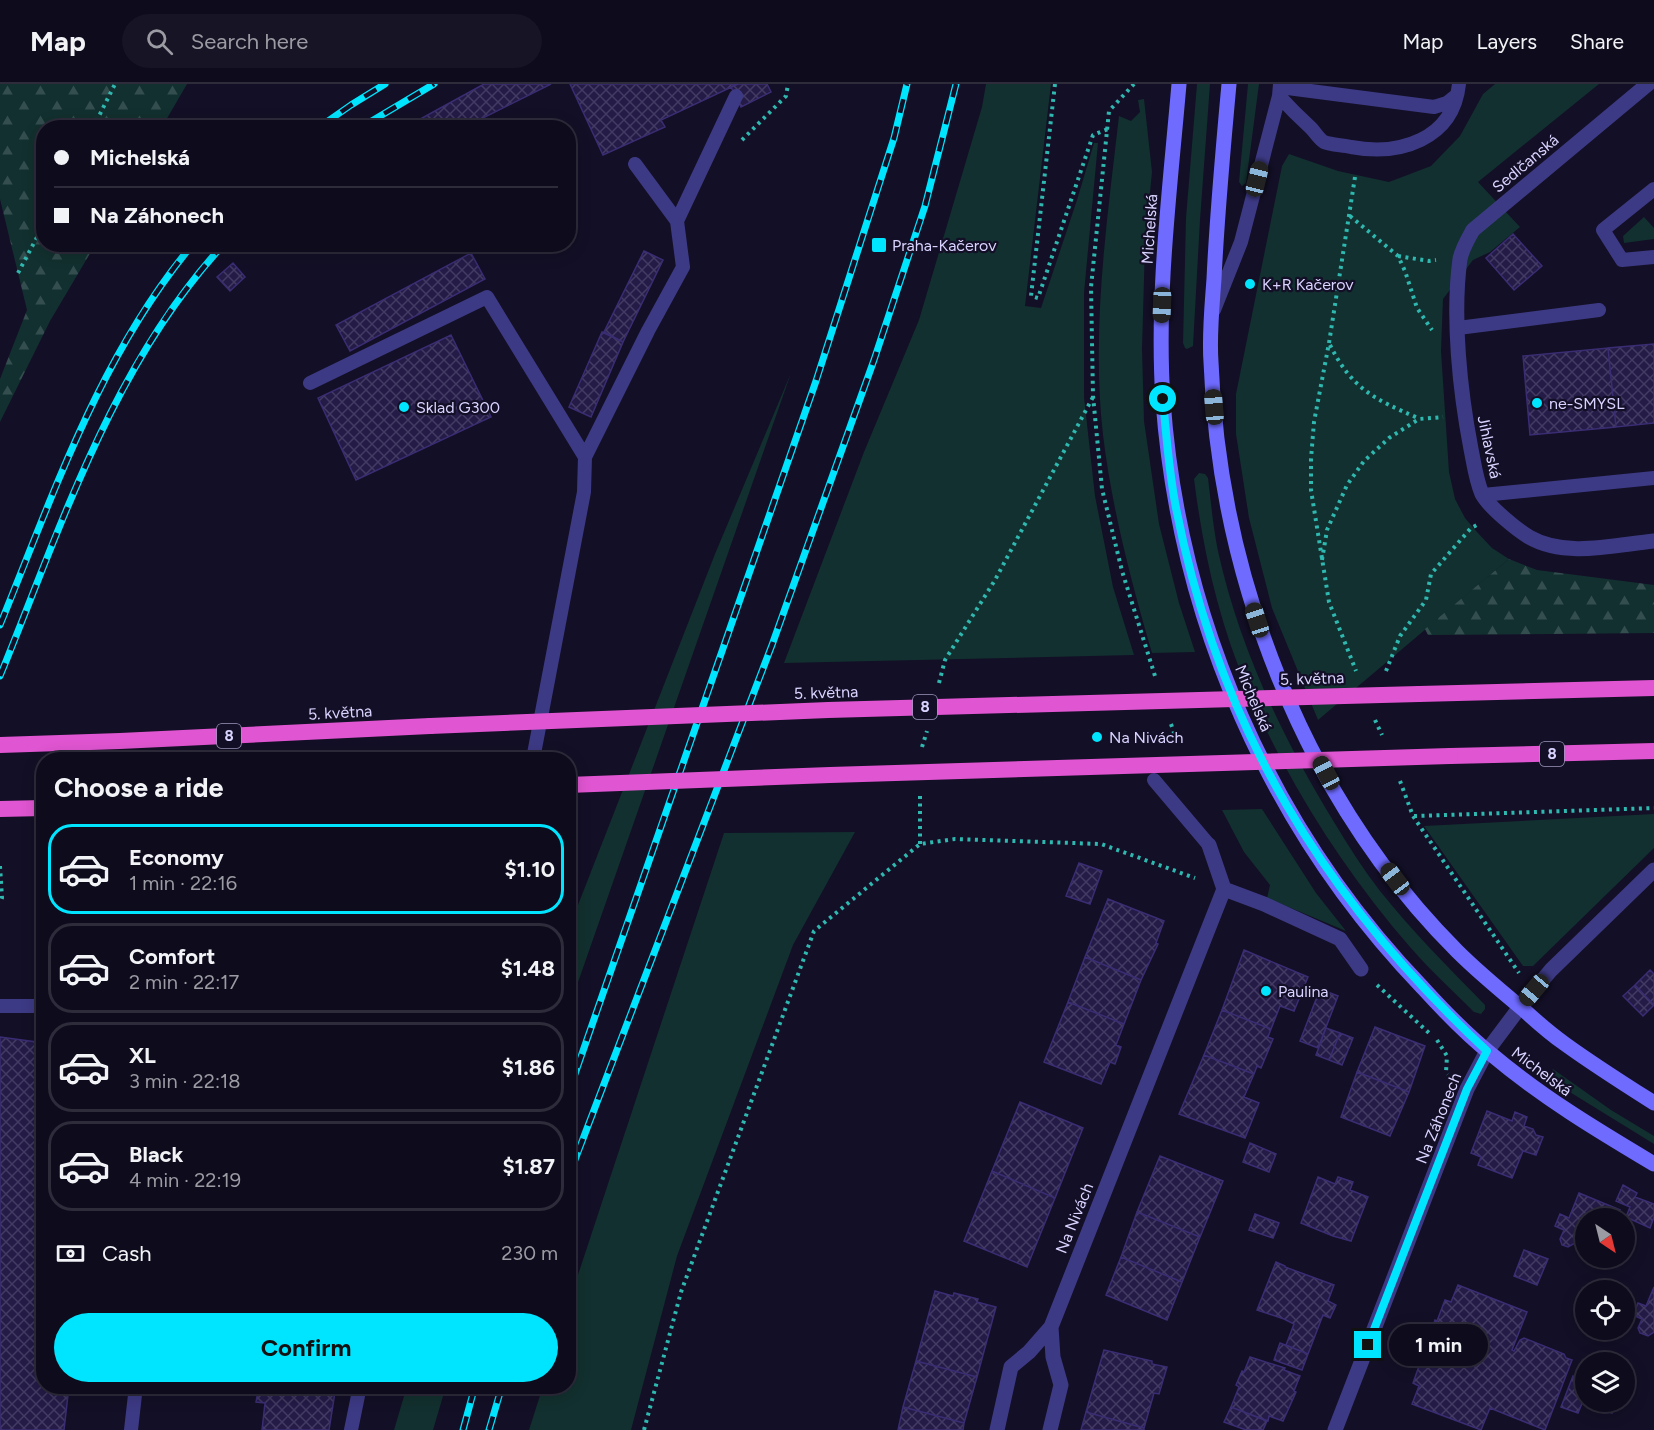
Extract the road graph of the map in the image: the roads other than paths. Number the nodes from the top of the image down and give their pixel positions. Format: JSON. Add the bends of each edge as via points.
{"nodes":[{"id":1,"x":1179,"y":84,"type":"edge"},
{"id":2,"x":1229,"y":84,"type":"edge"},
{"id":3,"x":1648,"y":84,"type":"edge"},
{"id":4,"x":1459,"y":88,"type":"edge"},
{"id":5,"x":1279,"y":89,"type":"edge"},
{"id":6,"x":736,"y":96,"type":"dead end"},
{"id":7,"x":635,"y":164,"type":"dead end"},
{"id":8,"x":1654,"y":189,"type":"edge"},
{"id":9,"x":677,"y":221,"type":"junction"},
{"id":10,"x":1654,"y":257,"type":"edge"},
{"id":11,"x":1458,"y":289,"type":"joint"},
{"id":12,"x":1599,"y":310,"type":"dead end"},
{"id":13,"x":1211,"y":318,"type":"junction"},
{"id":14,"x":1458,"y":328,"type":"junction"},
{"id":15,"x":310,"y":383,"type":"dead end"},
{"id":16,"x":585,"y":457,"type":"junction"},
{"id":17,"x":1654,"y":478,"type":"edge"},
{"id":18,"x":1483,"y":495,"type":"junction"},
{"id":19,"x":1654,"y":541,"type":"edge"},
{"id":20,"x":1654,"y":688,"type":"edge"},
{"id":21,"x":2,"y":745,"type":"edge"},
{"id":22,"x":1654,"y":751,"type":"edge"},
{"id":23,"x":534,"y":752,"type":"edge"},
{"id":24,"x":1154,"y":780,"type":"dead end"},
{"id":25,"x":576,"y":785,"type":"edge"},
{"id":26,"x":36,"y":808,"type":"edge"},
{"id":27,"x":0,"y":809,"type":"edge"},
{"id":28,"x":1209,"y":845,"type":"joint"},
{"id":29,"x":1654,"y":870,"type":"edge"},
{"id":30,"x":1224,"y":889,"type":"junction"},
{"id":31,"x":1361,"y":969,"type":"road end"},
{"id":32,"x":0,"y":1006,"type":"edge"},
{"id":33,"x":36,"y":1006,"type":"edge"},
{"id":34,"x":1520,"y":1007,"type":"junction"},
{"id":35,"x":1487,"y":1051,"type":"junction"},
{"id":36,"x":1654,"y":1103,"type":"edge"},
{"id":37,"x":1654,"y":1164,"type":"edge"},
{"id":38,"x":1051,"y":1327,"type":"junction"},
{"id":39,"x":135,"y":1394,"type":"edge"},
{"id":40,"x":358,"y":1394,"type":"edge"},
{"id":41,"x":131,"y":1430,"type":"edge"},
{"id":42,"x":351,"y":1430,"type":"edge"},
{"id":43,"x":998,"y":1430,"type":"edge"},
{"id":44,"x":1050,"y":1430,"type":"edge"},
{"id":45,"x":1335,"y":1430,"type":"edge"}],
"edges":[{"from":1,"to":35,"type":"main road","name":"Michelská","via":[[1162,291],[1163,399],[1176,506],[1195,592],[1250,737],[1287,808],[1363,920],[1437,1003]]},
{"from":2,"to":13,"type":"main road","name":"Michelská"},
{"from":3,"to":11,"type":"street","name":"Sedlčanská","via":[[1473,230],[1461,256]]},
{"from":4,"to":5,"type":"lane","via":[[1447,104],[1434,107]]},
{"from":4,"to":5,"type":"lane","via":[[1441,126],[1401,148],[1377,150],[1324,142]]},
{"from":5,"to":13,"type":"lane","via":[[1241,242]]},
{"from":6,"to":9,"type":"lane"},
{"from":7,"to":9,"type":"lane"},
{"from":8,"to":10,"type":"lane","via":[[1603,230],[1622,260]]},
{"from":9,"to":16,"type":"lane","via":[[683,267]]},
{"from":11,"to":14,"type":"street","name":"Jihlavská"},
{"from":12,"to":14,"type":"lane"},
{"from":13,"to":34,"type":"main road","name":"Michelská","via":[[1214,407],[1228,514],[1250,598],[1279,681],[1345,808],[1386,867],[1456,951]]},
{"from":14,"to":18,"type":"street","name":"Jihlavská","via":[[1465,416]]},
{"from":15,"to":16,"type":"lane","via":[[487,297]]},
{"from":16,"to":23,"type":"lane","via":[[584,492]]},
{"from":17,"to":18,"type":"lane"},
{"from":18,"to":19,"type":"street","name":"Jihlavská","via":[[1529,537],[1557,548]]},
{"from":20,"to":21,"type":"highway","name":"5. května","number":"8","bridge":true,"via":[[839,710]]},
{"from":22,"to":25,"type":"highway","number":"8","bridge":true},
{"from":24,"to":28,"type":"lane"},
{"from":26,"to":27,"type":"highway"},
{"from":28,"to":30,"type":"street"},
{"from":29,"to":34,"type":"street","name":"Na Záhonech","via":[[1551,970]]},
{"from":30,"to":31,"type":"street","via":[[1340,939]]},
{"from":30,"to":38,"type":"street","name":"Na Nivách"},
{"from":32,"to":33,"type":"lane"},
{"from":34,"to":35,"type":"street","name":"Na Záhonech"},
{"from":34,"to":36,"type":"main road","name":"Michelská","via":[[1562,1042]]},
{"from":35,"to":37,"type":"main road","name":"Michelská","via":[[1568,1113]]},
{"from":35,"to":45,"type":"street","name":"Na Záhonech","via":[[1467,1089]]},
{"from":38,"to":43,"type":"street","name":"Na Nivách","via":[[1011,1367]]},
{"from":38,"to":44,"type":"street","name":"Na Nivách","via":[[1053,1357],[1061,1385]]},
{"from":39,"to":41,"type":"lane"},
{"from":40,"to":42,"type":"lane"}]}
